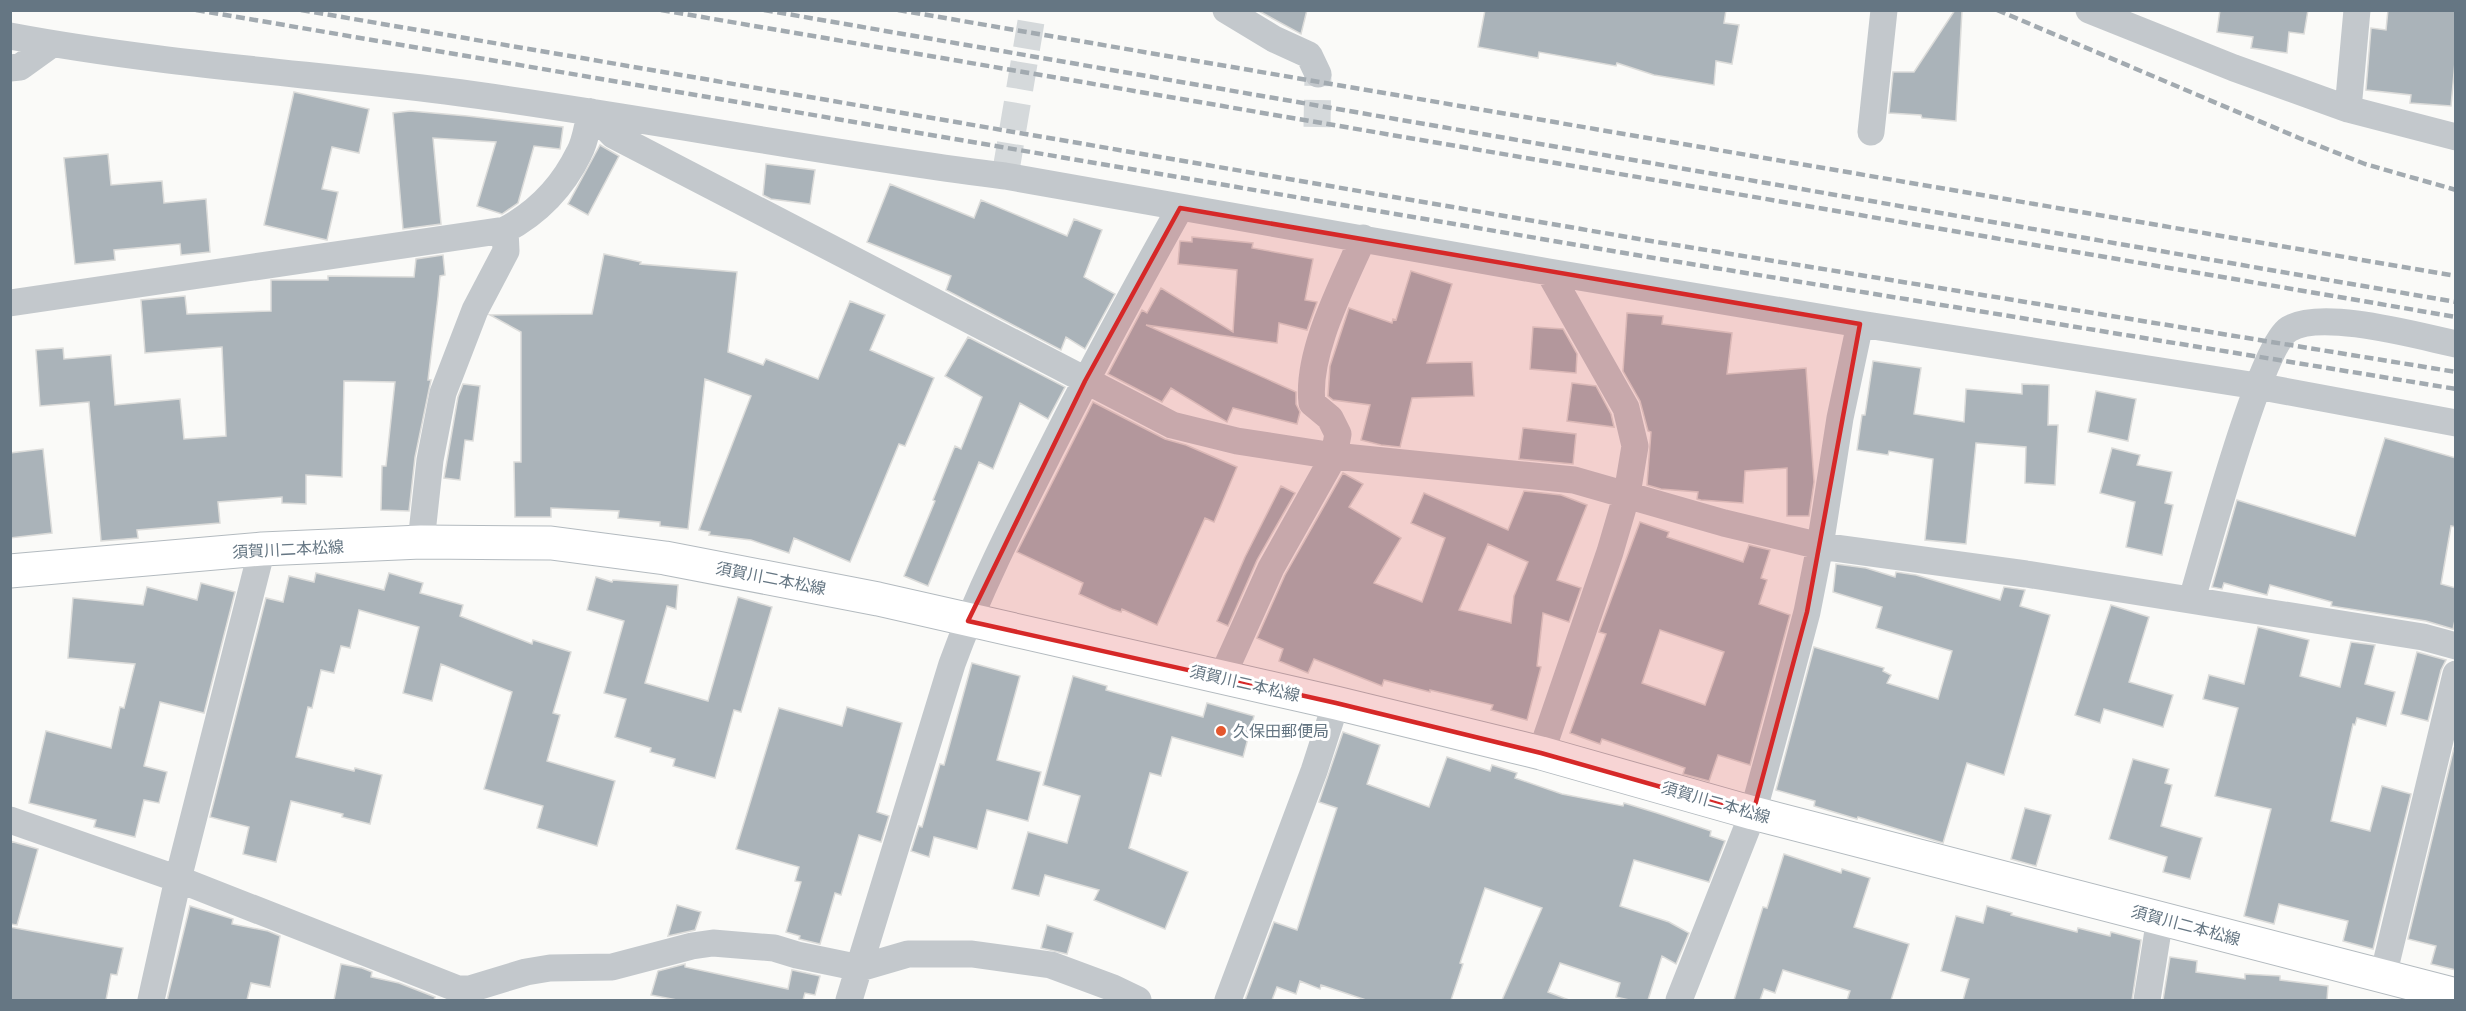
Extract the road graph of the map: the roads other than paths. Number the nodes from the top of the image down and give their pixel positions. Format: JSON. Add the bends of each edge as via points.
{"nodes":[{"id":1,"x":1226,"y":10,"type":"edge"},
{"id":2,"x":1884,"y":10,"type":"edge"},
{"id":3,"x":2089,"y":10,"type":"edge"},
{"id":4,"x":2357,"y":10,"type":"edge"},
{"id":5,"x":10,"y":36,"type":"edge"},
{"id":6,"x":52,"y":44,"type":"junction"},
{"id":7,"x":10,"y":68,"type":"edge"},
{"id":8,"x":1318,"y":74,"type":"tunnel mouth"},
{"id":9,"x":2348,"y":109,"type":"junction"},
{"id":10,"x":591,"y":112,"type":"junction"},
{"id":11,"x":1871,"y":132,"type":"dead end"},
{"id":12,"x":2456,"y":137,"type":"edge"},
{"id":13,"x":1180,"y":208,"type":"junction"},
{"id":14,"x":505,"y":230,"type":"junction"},
{"id":15,"x":1363,"y":238,"type":"junction"},
{"id":16,"x":1549,"y":272,"type":"junction"},
{"id":17,"x":10,"y":303,"type":"edge"},
{"id":18,"x":1860,"y":324,"type":"junction"},
{"id":19,"x":2456,"y":344,"type":"edge"},
{"id":20,"x":1085,"y":381,"type":"junction"},
{"id":21,"x":2257,"y":386,"type":"junction"},
{"id":22,"x":2456,"y":423,"type":"edge"},
{"id":23,"x":1334,"y":456,"type":"junction"},
{"id":24,"x":1627,"y":494,"type":"junction"},
{"id":25,"x":422,"y":542,"type":"junction"},
{"id":26,"x":1820,"y":546,"type":"junction"},
{"id":27,"x":262,"y":549,"type":"junction"},
{"id":28,"x":10,"y":571,"type":"edge"},
{"id":29,"x":2192,"y":599,"type":"junction"},
{"id":30,"x":968,"y":621,"type":"junction"},
{"id":31,"x":2456,"y":646,"type":"edge"},
{"id":32,"x":2456,"y":674,"type":"edge"},
{"id":33,"x":1222,"y":677,"type":"junction"},
{"id":34,"x":1336,"y":703,"type":"junction"},
{"id":35,"x":1541,"y":753,"type":"junction"},
{"id":36,"x":1753,"y":813,"type":"junction"},
{"id":37,"x":10,"y":820,"type":"edge"},
{"id":38,"x":178,"y":879,"type":"junction"},
{"id":39,"x":2160,"y":918,"type":"junction"},
{"id":40,"x":860,"y":968,"type":"junction"},
{"id":41,"x":2382,"y":976,"type":"junction"},
{"id":42,"x":2456,"y":995,"type":"edge"},
{"id":43,"x":151,"y":1000,"type":"edge"},
{"id":44,"x":849,"y":1000,"type":"edge"},
{"id":45,"x":1138,"y":1000,"type":"edge"},
{"id":46,"x":1228,"y":1000,"type":"edge"},
{"id":47,"x":1679,"y":1000,"type":"edge"},
{"id":48,"x":2147,"y":1000,"type":"edge"}],
"edges":[{"from":1,"to":8,"type":"street","via":[[1309,55]]},
{"from":2,"to":11,"type":"street"},
{"from":3,"to":9,"type":"street"},
{"from":4,"to":9,"type":"street"},
{"from":5,"to":6,"type":"street"},
{"from":6,"to":7,"type":"street","via":[[20,67]]},
{"from":6,"to":10,"type":"street"},
{"from":9,"to":12,"type":"street"},
{"from":10,"to":13,"type":"street","via":[[921,165],[1006,173]]},
{"from":10,"to":14,"type":"street","via":[[580,152],[550,196],[528,218]]},
{"from":10,"to":20,"type":"street","via":[[613,135]]},
{"from":13,"to":15,"type":"street"},
{"from":13,"to":20,"type":"street"},
{"from":14,"to":17,"type":"street"},
{"from":14,"to":25,"type":"street","via":[[506,251],[475,310],[443,393],[430,460]]},
{"from":15,"to":16,"type":"street"},
{"from":15,"to":23,"type":"street","via":[[1327,322],[1310,386],[1312,404],[1330,418],[1338,434]]},
{"from":16,"to":18,"type":"street"},
{"from":16,"to":24,"type":"street","via":[[1626,408],[1635,446]]},
{"from":18,"to":21,"type":"street"},
{"from":18,"to":26,"type":"street","via":[[1840,418]]},
{"from":19,"to":21,"type":"street","via":[[2326,321],[2307,324],[2289,329],[2279,340]]},
{"from":20,"to":23,"type":"street","via":[[1172,425],[1237,441]]},
{"from":20,"to":30,"type":"street","via":[[1012,523]]},
{"from":21,"to":22,"type":"street"},
{"from":21,"to":29,"type":"street"},
{"from":23,"to":24,"type":"street","via":[[1574,480]]},
{"from":23,"to":33,"type":"street","via":[[1271,568]]},
{"from":24,"to":26,"type":"street"},
{"from":24,"to":35,"type":"street"},
{"from":25,"to":27,"type":"main road","name":"須賀川二本松線"},
{"from":25,"to":30,"type":"main road","name":"須賀川二本松線","via":[[551,543],[665,558],[878,599]]},
{"from":26,"to":29,"type":"street"},
{"from":26,"to":36,"type":"street","via":[[1807,612]]},
{"from":27,"to":28,"type":"main road","name":"須賀川二本松線"},
{"from":27,"to":38,"type":"street"},
{"from":29,"to":31,"type":"street"},
{"from":30,"to":33,"type":"main road","name":"須賀川二本松線"},
{"from":30,"to":40,"type":"street"},
{"from":32,"to":41,"type":"street"},
{"from":33,"to":34,"type":"main road","name":"須賀川二本松線"},
{"from":34,"to":35,"type":"main road","name":"須賀川二本松線"},
{"from":34,"to":46,"type":"street"},
{"from":35,"to":36,"type":"main road","name":"須賀川二本松線"},
{"from":36,"to":39,"type":"main road","name":"須賀川二本松線"},
{"from":36,"to":47,"type":"street"},
{"from":37,"to":38,"type":"street"},
{"from":38,"to":40,"type":"street","via":[[458,989],[550,968],[612,968],[713,943],[774,948]]},
{"from":38,"to":43,"type":"street"},
{"from":39,"to":41,"type":"main road","name":"須賀川二本松線"},
{"from":39,"to":48,"type":"street"},
{"from":40,"to":44,"type":"street"},
{"from":40,"to":45,"type":"street","via":[[908,954],[972,954],[1051,965]]},
{"from":41,"to":42,"type":"main road","name":"須賀川二本松線"}]}
